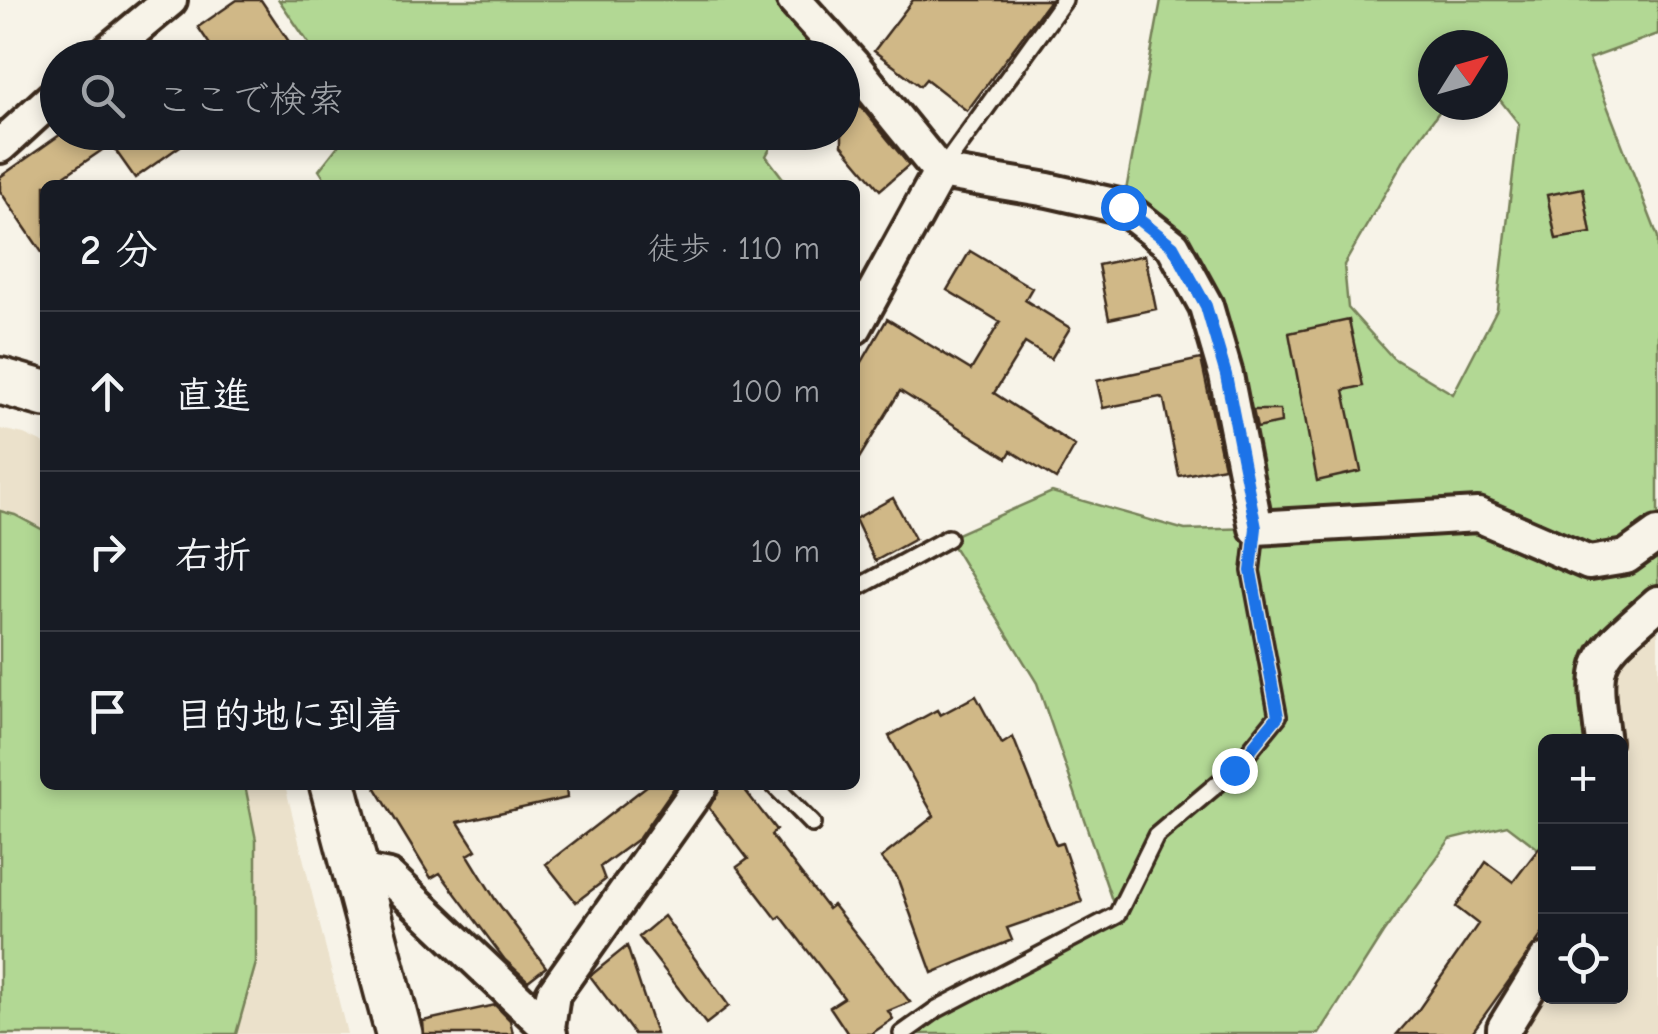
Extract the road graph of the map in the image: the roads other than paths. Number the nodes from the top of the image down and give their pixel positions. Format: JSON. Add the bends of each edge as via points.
{"nodes":[{"id":1,"x":170,"y":0,"type":"edge"},
{"id":2,"x":794,"y":0,"type":"edge"},
{"id":3,"x":1064,"y":0,"type":"edge"},
{"id":4,"x":122,"y":40,"type":"edge"},
{"id":5,"x":830,"y":40,"type":"edge"},
{"id":6,"x":860,"y":74,"type":"edge"},
{"id":7,"x":40,"y":109,"type":"edge"},
{"id":8,"x":0,"y":146,"type":"edge"},
{"id":9,"x":940,"y":172,"type":"junction"},
{"id":10,"x":860,"y":318,"type":"edge"},
{"id":11,"x":0,"y":380,"type":"edge"},
{"id":12,"x":40,"y":392,"type":"edge"},
{"id":13,"x":1256,"y":528,"type":"junction"},
{"id":14,"x":1658,"y":534,"type":"edge"},
{"id":15,"x":948,"y":538,"type":"dead end"},
{"id":16,"x":860,"y":586,"type":"edge"},
{"id":17,"x":1658,"y":603,"type":"edge"},
{"id":18,"x":1602,"y":734,"type":"edge"},
{"id":19,"x":334,"y":790,"type":"edge"},
{"id":20,"x":697,"y":790,"type":"edge"},
{"id":21,"x":779,"y":790,"type":"edge"},
{"id":22,"x":812,"y":824,"type":"dead end"},
{"id":23,"x":357,"y":871,"type":"junction"},
{"id":24,"x":1538,"y":973,"type":"edge"},
{"id":25,"x":549,"y":1031,"type":"edge"},
{"id":26,"x":399,"y":1034,"type":"edge"},
{"id":27,"x":902,"y":1034,"type":"edge"},
{"id":28,"x":1504,"y":1034,"type":"edge"}],
"edges":[{"from":1,"to":4,"type":"street"},
{"from":2,"to":5,"type":"street"},
{"from":3,"to":9,"type":"lane"},
{"from":6,"to":9,"type":"street"},
{"from":7,"to":8,"type":"street"},
{"from":9,"to":10,"type":"street"},
{"from":9,"to":13,"type":"street","via":[[1123,207],[1173,246],[1206,306]]},
{"from":11,"to":12,"type":"main road"},
{"from":13,"to":14,"type":"street","via":[[1478,515],[1590,563],[1626,557]]},
{"from":13,"to":27,"type":"lane","via":[[1251,571],[1278,716],[1234,770],[1156,836],[1117,915]]},
{"from":15,"to":16,"type":"lane"},
{"from":17,"to":18,"type":"street","via":[[1605,649],[1594,679]]},
{"from":19,"to":23,"type":"main road"},
{"from":20,"to":25,"type":"street","via":[[553,994]]},
{"from":21,"to":22,"type":"lane"},
{"from":23,"to":25,"type":"street","via":[[389,877]]},
{"from":23,"to":26,"type":"main road"},
{"from":24,"to":28,"type":"street"}]}
